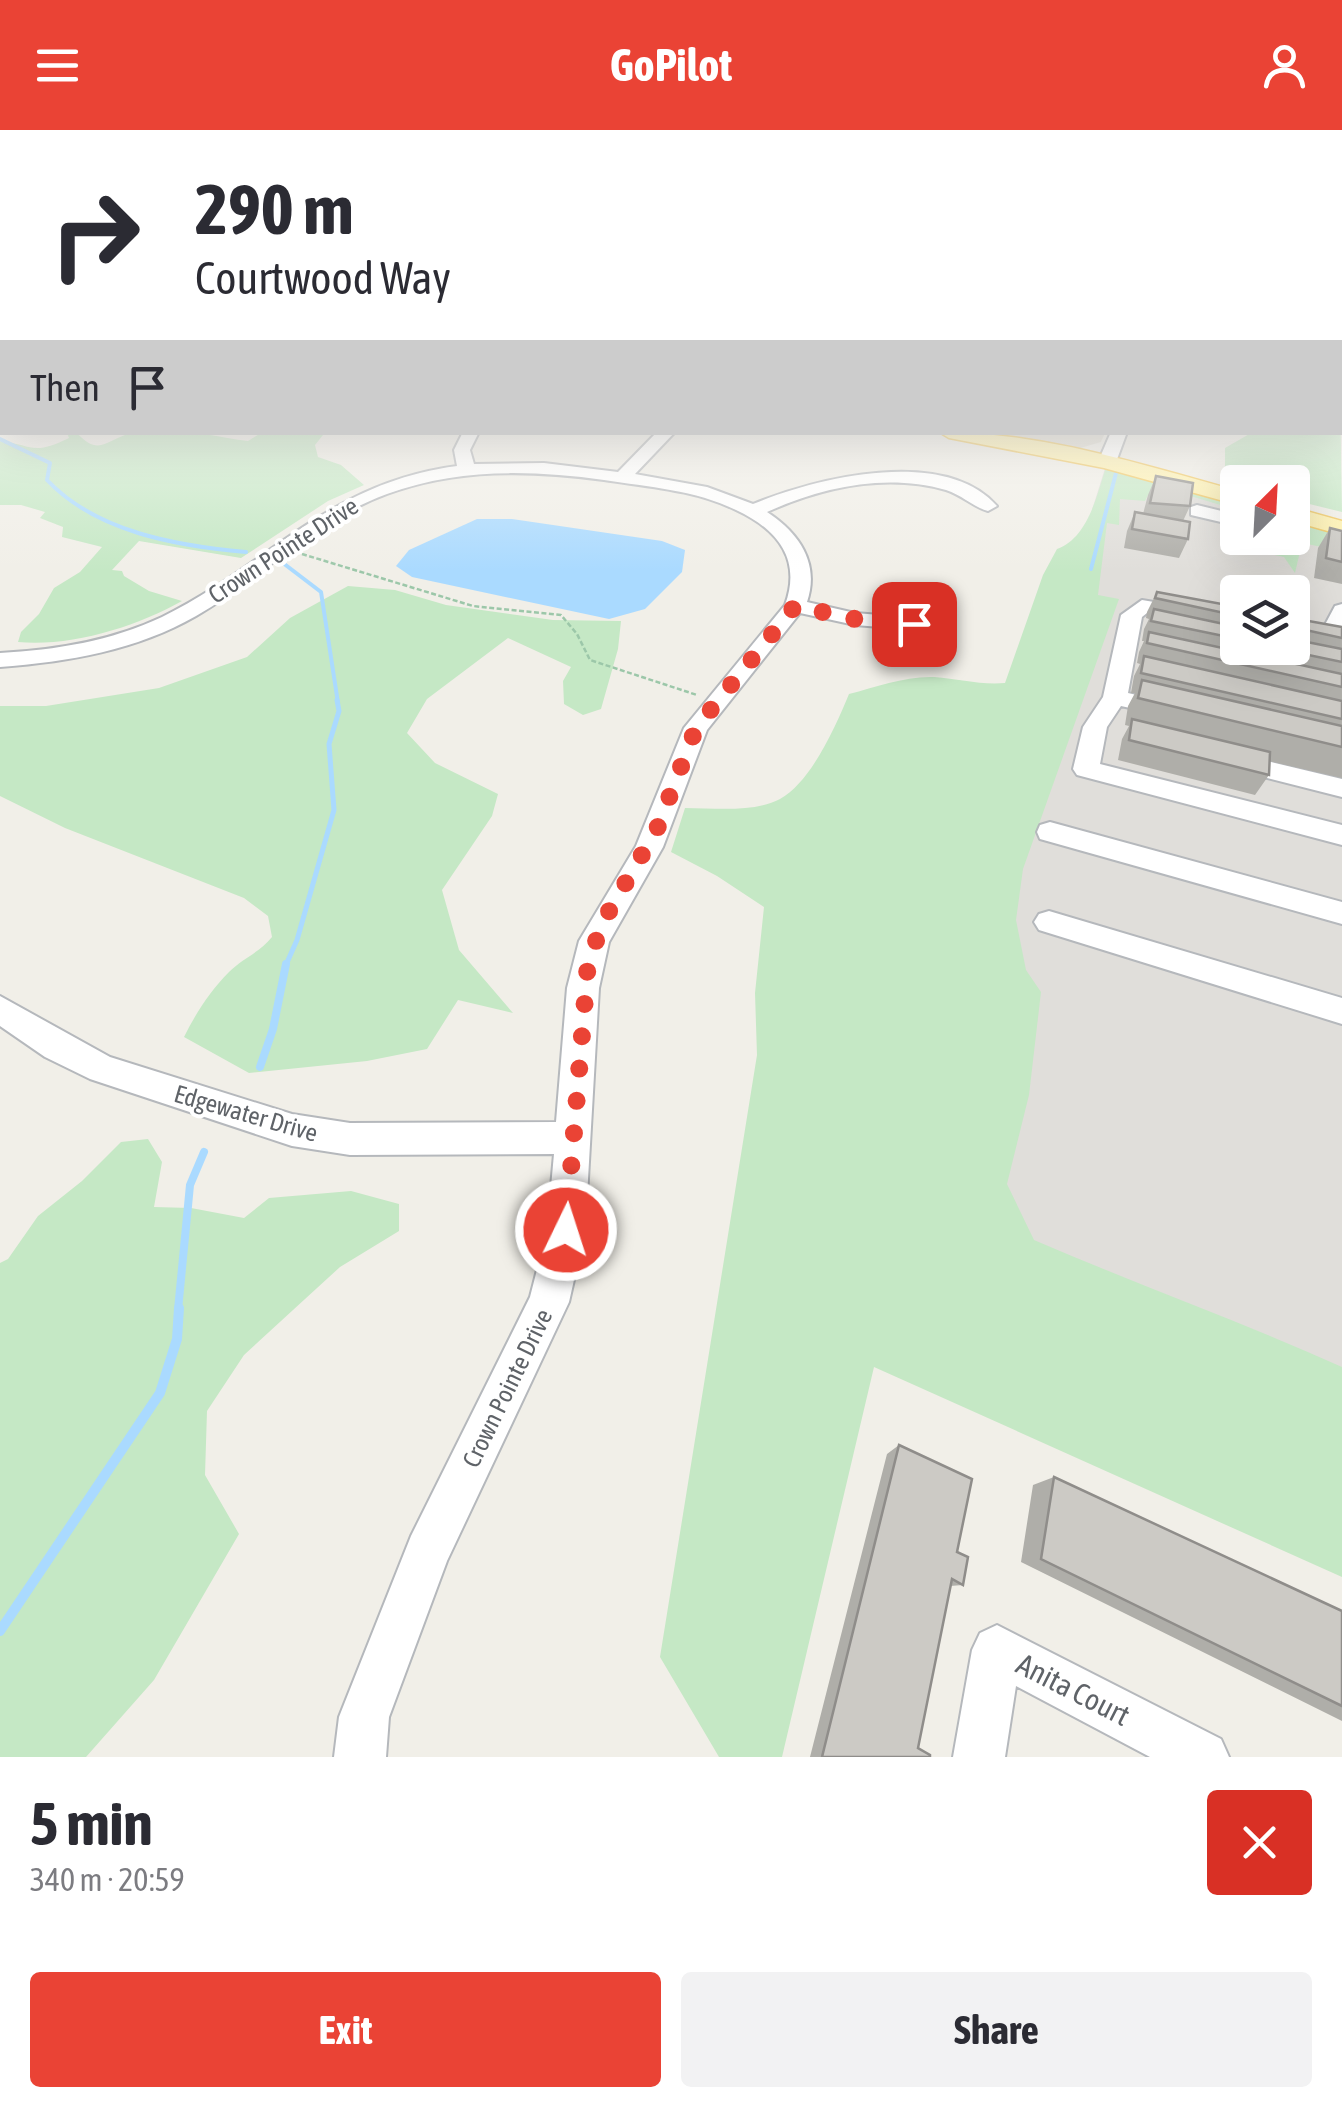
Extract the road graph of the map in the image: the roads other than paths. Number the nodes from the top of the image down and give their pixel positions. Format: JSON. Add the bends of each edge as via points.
{"nodes":[{"id":1,"x":470,"y":435,"type":"edge"},
{"id":2,"x":965,"y":435,"type":"edge"},
{"id":3,"x":1118,"y":435,"type":"edge"},
{"id":4,"x":651,"y":437,"type":"edge"},
{"id":5,"x":1107,"y":462,"type":"junction"},
{"id":6,"x":466,"y":470,"type":"junction"},
{"id":7,"x":612,"y":476,"type":"junction"},
{"id":8,"x":1220,"y":493,"type":"edge"},
{"id":9,"x":988,"y":506,"type":"dead end"},
{"id":10,"x":754,"y":511,"type":"junction"},
{"id":11,"x":1197,"y":511,"type":"dead end"},
{"id":12,"x":1220,"y":517,"type":"edge"},
{"id":13,"x":1310,"y":519,"type":"edge"},
{"id":14,"x":1342,"y":528,"type":"edge"},
{"id":15,"x":795,"y":606,"type":"junction"},
{"id":16,"x":1342,"y":610,"type":"edge"},
{"id":17,"x":1220,"y":619,"type":"edge"},
{"id":18,"x":930,"y":625,"type":"dead end"},
{"id":19,"x":1134,"y":635,"type":"junction"},
{"id":20,"x":1328,"y":635,"type":"edge"},
{"id":21,"x":1220,"y":641,"type":"edge"},
{"id":22,"x":0,"y":660,"type":"edge"},
{"id":23,"x":1115,"y":697,"type":"junction"},
{"id":24,"x":1196,"y":716,"type":"edge"},
{"id":25,"x":1209,"y":755,"type":"edge"},
{"id":26,"x":1342,"y":788,"type":"edge"},
{"id":27,"x":1050,"y":832,"type":"dead end"},
{"id":28,"x":1342,"y":835,"type":"edge"},
{"id":29,"x":1342,"y":913,"type":"edge"},
{"id":30,"x":1049,"y":922,"type":"dead end"},
{"id":31,"x":0,"y":1009,"type":"edge"},
{"id":32,"x":1342,"y":1011,"type":"edge"},
{"id":33,"x":572,"y":1138,"type":"junction"},
{"id":34,"x":360,"y":1757,"type":"edge"},
{"id":35,"x":978,"y":1757,"type":"edge"},
{"id":36,"x":1203,"y":1757,"type":"edge"}],
"edges":[{"from":1,"to":6,"type":"street","via":[[462,450]]},
{"from":2,"to":5,"type":"main road"},
{"from":3,"to":5,"type":"street"},
{"from":4,"to":7,"type":"street"},
{"from":5,"to":8,"type":"main road"},
{"from":6,"to":7,"type":"street","name":"Crown Pointe Drive","via":[[532,466]]},
{"from":6,"to":22,"type":"street","name":"Crown Pointe Drive","via":[[406,482],[346,506],[154,628],[75,651]]},
{"from":7,"to":10,"type":"street","name":"Crown Pointe Drive","via":[[710,494]]},
{"from":9,"to":10,"type":"street","via":[[953,487],[886,479],[813,487]]},
{"from":10,"to":15,"type":"street","name":"Crown Pointe Drive","via":[[800,555],[803,587]]},
{"from":11,"to":12,"type":"street"},
{"from":13,"to":14,"type":"main road"},
{"from":15,"to":18,"type":"street"},
{"from":15,"to":33,"type":"street","name":"Crown Pointe Drive","via":[[696,728],[649,847],[594,941],[583,988]]},
{"from":16,"to":20,"type":"street"},
{"from":17,"to":19,"type":"street","via":[[1142,606]]},
{"from":19,"to":21,"type":"street"},
{"from":19,"to":23,"type":"street","via":[[1130,668]]},
{"from":23,"to":24,"type":"street"},
{"from":23,"to":28,"type":"street","via":[[1086,769]]},
{"from":25,"to":26,"type":"street"},
{"from":27,"to":29,"type":"street"},
{"from":30,"to":32,"type":"street"},
{"from":31,"to":33,"type":"street","name":"Edgewater Drive","via":[[102,1069],[292,1130],[350,1139]]},
{"from":33,"to":34,"type":"street","name":"Crown Pointe Drive","via":[[566,1230],[549,1302],[427,1552],[364,1717]]},
{"from":35,"to":36,"type":"street","name":"Anita Court","via":[[997,1650]]}]}
